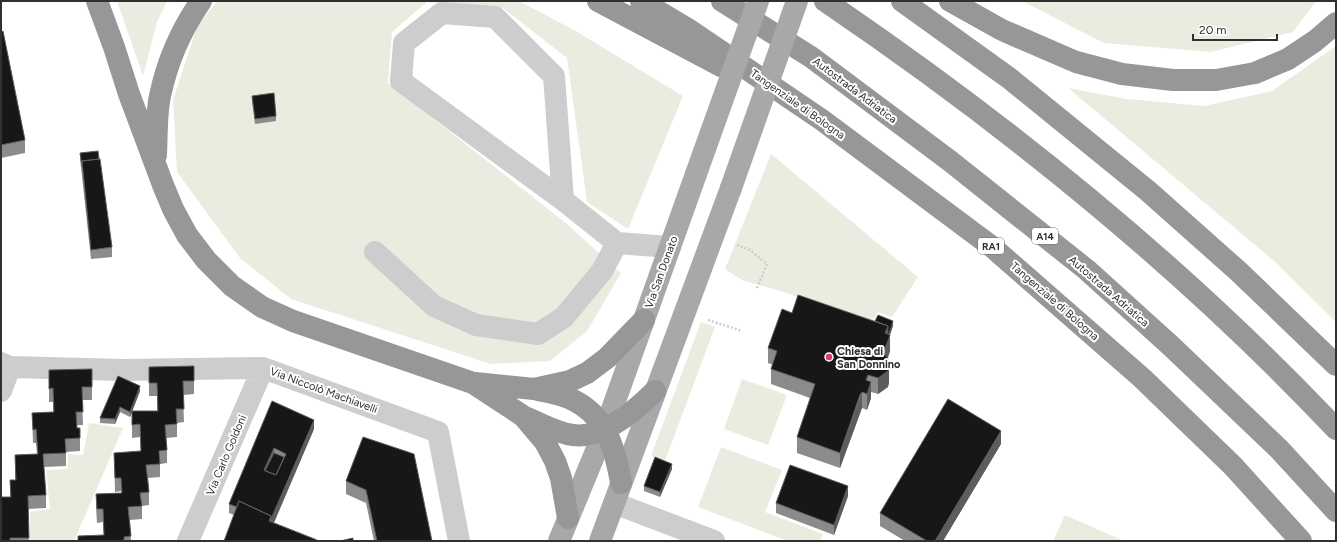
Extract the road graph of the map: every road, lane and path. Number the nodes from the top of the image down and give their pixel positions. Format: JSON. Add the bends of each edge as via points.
{"nodes":[{"id":1,"x":97,"y":1,"type":"edge"},
{"id":2,"x":201,"y":1,"type":"edge"},
{"id":3,"x":598,"y":1,"type":"edge"},
{"id":4,"x":641,"y":1,"type":"edge"},
{"id":5,"x":722,"y":1,"type":"edge"},
{"id":6,"x":758,"y":1,"type":"edge"},
{"id":7,"x":797,"y":1,"type":"edge"},
{"id":8,"x":825,"y":1,"type":"edge"},
{"id":9,"x":902,"y":1,"type":"edge"},
{"id":10,"x":950,"y":1,"type":"edge"},
{"id":11,"x":1336,"y":23,"type":"edge"},
{"id":12,"x":822,"y":120,"type":"junction"},
{"id":13,"x":155,"y":164,"type":"junction"},
{"id":14,"x":563,"y":200,"type":"junction"},
{"id":15,"x":617,"y":243,"type":"junction"},
{"id":16,"x":736,"y":244,"type":"dead end"},
{"id":17,"x":670,"y":247,"type":"junction"},
{"id":18,"x":376,"y":252,"type":"dead end"},
{"id":19,"x":757,"y":288,"type":"dead end"},
{"id":20,"x":644,"y":320,"type":"junction"},
{"id":21,"x":724,"y":325,"type":"dead end"},
{"id":22,"x":742,"y":331,"type":"dead end"},
{"id":23,"x":6,"y":365,"type":"edge"},
{"id":24,"x":1336,"y":365,"type":"edge"},
{"id":25,"x":263,"y":368,"type":"junction"},
{"id":26,"x":473,"y":383,"type":"junction"},
{"id":27,"x":534,"y":389,"type":"junction"},
{"id":28,"x":1,"y":390,"type":"edge"},
{"id":29,"x":655,"y":391,"type":"junction"},
{"id":30,"x":523,"y":416,"type":"junction"},
{"id":31,"x":605,"y":429,"type":"junction"},
{"id":32,"x":1336,"y":429,"type":"edge"},
{"id":33,"x":617,"y":493,"type":"junction"},
{"id":34,"x":1336,"y":511,"type":"edge"},
{"id":35,"x":568,"y":518,"type":"junction"},
{"id":36,"x":188,"y":541,"type":"edge"},
{"id":37,"x":459,"y":541,"type":"edge"},
{"id":38,"x":559,"y":541,"type":"edge"},
{"id":39,"x":600,"y":541,"type":"edge"},
{"id":40,"x":714,"y":541,"type":"edge"},
{"id":41,"x":1301,"y":541,"type":"edge"}],
"edges":[{"from":1,"to":13,"type":"highway"},
{"from":2,"to":13,"type":"highway","via":[[178,41],[167,67],[160,98]]},
{"from":3,"to":12,"type":"highway"},
{"from":4,"to":12,"type":"highway","name":"Tangenziale di Bologna","number":"RA1","via":[[691,31]]},
{"from":5,"to":34,"type":"highway","name":"Autostrada Adriatica","number":"A14","via":[[811,57],[950,161],[1087,270],[1279,449]]},
{"from":6,"to":17,"type":"main road","name":"Via San Donato","bridge":true},
{"from":7,"to":29,"type":"main road","bridge":true},
{"from":8,"to":32,"type":"highway","via":[[982,113],[1125,227],[1218,310]]},
{"from":9,"to":24,"type":"highway","via":[[1009,78],[1148,191],[1238,271]]},
{"from":10,"to":11,"type":"highway","via":[[1002,30],[1076,62],[1122,74],[1174,80],[1216,80],[1255,73],[1288,59]]},
{"from":12,"to":41,"type":"highway","name":"Tangenziale di Bologna","number":"RA1","via":[[991,246],[1048,295],[1142,378],[1233,466]]},
{"from":13,"to":26,"type":"highway","via":[[170,203],[187,235],[206,260],[232,286],[256,303],[294,321]]},
{"from":14,"to":14,"type":"street","via":[[401,81],[404,43],[442,12],[495,17],[554,76]]},
{"from":14,"to":15,"type":"street"},
{"from":15,"to":17,"type":"street"},
{"from":15,"to":18,"type":"street","via":[[602,272],[564,317],[538,334],[476,325],[434,306]]},
{"from":16,"to":19,"type":"path","via":[[750,250],[767,264]]},
{"from":17,"to":20,"type":"main road","name":"Via San Donato"},
{"from":20,"to":27,"type":"highway","via":[[607,358],[587,373],[570,381]]},
{"from":20,"to":31,"type":"main road","name":"Via San Donato"},
{"from":21,"to":22,"type":"path"},
{"from":23,"to":25,"type":"street","name":"Via Niccolò Machiavelli","via":[[123,370]]},
{"from":23,"to":28,"type":"street"},
{"from":25,"to":36,"type":"street","name":"Via Carlo Goldoni"},
{"from":25,"to":37,"type":"street","name":"Via Niccolò Machiavelli","via":[[438,432]]},
{"from":26,"to":27,"type":"highway"},
{"from":26,"to":30,"type":"highway"},
{"from":27,"to":31,"type":"highway","via":[[565,396],[584,406]]},
{"from":29,"to":31,"type":"highway","via":[[636,409]]},
{"from":29,"to":33,"type":"main road"},
{"from":30,"to":31,"type":"highway","via":[[574,435]]},
{"from":30,"to":35,"type":"highway","via":[[545,442],[555,461],[561,478]]},
{"from":31,"to":33,"type":"highway","via":[[617,459]]},
{"from":31,"to":35,"type":"main road","name":"Via San Donato"},
{"from":33,"to":39,"type":"main road"},
{"from":33,"to":40,"type":"street","via":[[628,509]]},
{"from":35,"to":38,"type":"main road","name":"Via San Donato"}]}
